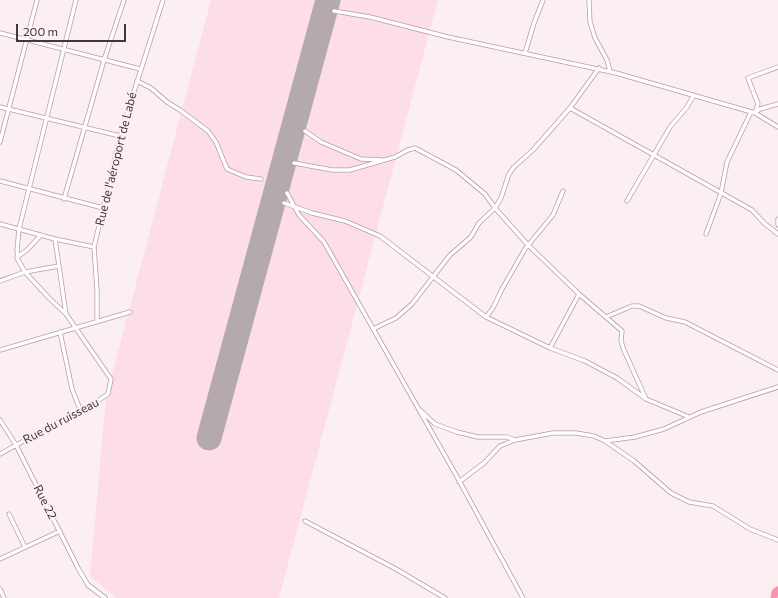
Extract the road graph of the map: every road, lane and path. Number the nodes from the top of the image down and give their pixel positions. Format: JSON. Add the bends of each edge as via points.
{"nodes":[{"id":1,"x":37,"y":0,"type":"edge"},
{"id":2,"x":76,"y":0,"type":"edge"},
{"id":3,"x":124,"y":0,"type":"edge"},
{"id":4,"x":163,"y":0,"type":"edge"},
{"id":5,"x":543,"y":0,"type":"edge"},
{"id":6,"x":589,"y":0,"type":"edge"},
{"id":7,"x":334,"y":11,"type":"dead end"},
{"id":8,"x":0,"y":33,"type":"edge"},
{"id":9,"x":26,"y":40,"type":"junction"},
{"id":10,"x":64,"y":49,"type":"junction"},
{"id":11,"x":525,"y":53,"type":"junction"},
{"id":12,"x":104,"y":60,"type":"junction"},
{"id":13,"x":778,"y":67,"type":"edge"},
{"id":14,"x":599,"y":68,"type":"junction"},
{"id":15,"x":140,"y":69,"type":"junction"},
{"id":16,"x":610,"y":72,"type":"junction"},
{"id":17,"x":137,"y":81,"type":"junction"},
{"id":18,"x":694,"y":95,"type":"junction"},
{"id":19,"x":778,"y":104,"type":"edge"},
{"id":20,"x":0,"y":107,"type":"edge"},
{"id":21,"x":570,"y":108,"type":"junction"},
{"id":22,"x":8,"y":109,"type":"junction"},
{"id":23,"x":753,"y":112,"type":"junction"},
{"id":24,"x":46,"y":118,"type":"junction"},
{"id":25,"x":778,"y":127,"type":"edge"},
{"id":26,"x":84,"y":128,"type":"junction"},
{"id":27,"x":305,"y":131,"type":"dead end"},
{"id":28,"x":120,"y":136,"type":"junction"},
{"id":29,"x":0,"y":142,"type":"edge"},
{"id":30,"x":655,"y":156,"type":"junction"},
{"id":31,"x":385,"y":160,"type":"junction"},
{"id":32,"x":294,"y":163,"type":"dead end"},
{"id":33,"x":261,"y":179,"type":"dead end"},
{"id":34,"x":0,"y":181,"type":"edge"},
{"id":35,"x":29,"y":189,"type":"junction"},
{"id":36,"x":563,"y":192,"type":"dead end"},
{"id":37,"x":287,"y":193,"type":"dead end"},
{"id":38,"x":721,"y":193,"type":"junction"},
{"id":39,"x":64,"y":198,"type":"junction"},
{"id":40,"x":627,"y":201,"type":"dead end"},
{"id":41,"x":284,"y":203,"type":"dead end"},
{"id":42,"x":294,"y":206,"type":"junction"},
{"id":43,"x":103,"y":208,"type":"junction"},
{"id":44,"x":494,"y":208,"type":"junction"},
{"id":45,"x":778,"y":219,"type":"edge"},
{"id":46,"x":0,"y":224,"type":"edge"},
{"id":47,"x":778,"y":225,"type":"edge"},
{"id":48,"x":19,"y":229,"type":"junction"},
{"id":49,"x":706,"y":234,"type":"dead end"},
{"id":50,"x":778,"y":234,"type":"edge"},
{"id":51,"x":40,"y":235,"type":"junction"},
{"id":52,"x":55,"y":239,"type":"junction"},
{"id":53,"x":528,"y":245,"type":"junction"},
{"id":54,"x":94,"y":247,"type":"junction"},
{"id":55,"x":18,"y":257,"type":"junction"},
{"id":56,"x":59,"y":266,"type":"junction"},
{"id":57,"x":25,"y":272,"type":"junction"},
{"id":58,"x":432,"y":277,"type":"junction"},
{"id":59,"x":0,"y":281,"type":"edge"},
{"id":60,"x":579,"y":294,"type":"junction"},
{"id":61,"x":130,"y":312,"type":"dead end"},
{"id":62,"x":66,"y":314,"type":"junction"},
{"id":63,"x":486,"y":317,"type":"junction"},
{"id":64,"x":606,"y":317,"type":"junction"},
{"id":65,"x":97,"y":322,"type":"junction"},
{"id":66,"x":76,"y":328,"type":"junction"},
{"id":67,"x":373,"y":329,"type":"junction"},
{"id":68,"x":60,"y":332,"type":"junction"},
{"id":69,"x":550,"y":348,"type":"junction"},
{"id":70,"x":0,"y":350,"type":"edge"},
{"id":71,"x":778,"y":370,"type":"edge"},
{"id":72,"x":778,"y":387,"type":"edge"},
{"id":73,"x":646,"y":398,"type":"junction"},
{"id":74,"x":418,"y":408,"type":"junction"},
{"id":75,"x":81,"y":412,"type":"junction"},
{"id":76,"x":689,"y":417,"type":"junction"},
{"id":77,"x":0,"y":420,"type":"edge"},
{"id":78,"x":515,"y":440,"type":"junction"},
{"id":79,"x":605,"y":441,"type":"junction"},
{"id":80,"x":16,"y":445,"type":"junction"},
{"id":81,"x":0,"y":454,"type":"edge"},
{"id":82,"x":459,"y":482,"type":"junction"},
{"id":83,"x":9,"y":514,"type":"dead end"},
{"id":84,"x":305,"y":520,"type":"dead end"},
{"id":85,"x":60,"y":531,"type":"junction"},
{"id":86,"x":778,"y":540,"type":"edge"},
{"id":87,"x":25,"y":547,"type":"junction"},
{"id":88,"x":0,"y":559,"type":"edge"},
{"id":89,"x":88,"y":585,"type":"joint"},
{"id":90,"x":0,"y":589,"type":"edge"},
{"id":91,"x":4,"y":598,"type":"edge"},
{"id":92,"x":105,"y":598,"type":"edge"},
{"id":93,"x":445,"y":598,"type":"edge"},
{"id":94,"x":523,"y":598,"type":"edge"}],
"edges":[{"from":1,"to":9,"type":"street"},
{"from":2,"to":10,"type":"street"},
{"from":3,"to":12,"type":"street"},
{"from":4,"to":15,"type":"street","name":"Rue de l'aéroport de Labé"},
{"from":5,"to":11,"type":"street"},
{"from":6,"to":16,"type":"street","via":[[590,22]]},
{"from":7,"to":11,"type":"street"},
{"from":8,"to":9,"type":"street"},
{"from":9,"to":10,"type":"street"},
{"from":9,"to":22,"type":"street"},
{"from":10,"to":12,"type":"street"},
{"from":10,"to":24,"type":"street"},
{"from":11,"to":14,"type":"street"},
{"from":12,"to":15,"type":"street"},
{"from":12,"to":26,"type":"street"},
{"from":13,"to":23,"type":"street","via":[[748,78],[758,104]]},
{"from":14,"to":16,"type":"street"},
{"from":14,"to":21,"type":"street"},
{"from":15,"to":17,"type":"street","name":"Rue de l'aéroport de Labé"},
{"from":16,"to":18,"type":"street"},
{"from":17,"to":28,"type":"street","name":"Rue de l'aéroport de Labé"},
{"from":17,"to":33,"type":"street","via":[[151,88],[208,132],[216,142],[227,169],[246,177]]},
{"from":18,"to":23,"type":"street"},
{"from":18,"to":30,"type":"street","via":[[670,127]]},
{"from":19,"to":23,"type":"street"},
{"from":20,"to":22,"type":"street"},
{"from":21,"to":30,"type":"street"},
{"from":21,"to":44,"type":"street","via":[[533,150],[514,167]]},
{"from":22,"to":24,"type":"street"},
{"from":22,"to":29,"type":"street"},
{"from":23,"to":25,"type":"street"},
{"from":23,"to":38,"type":"street","via":[[727,162]]},
{"from":24,"to":26,"type":"street"},
{"from":24,"to":35,"type":"street"},
{"from":26,"to":28,"type":"street"},
{"from":26,"to":39,"type":"street"},
{"from":27,"to":31,"type":"street","via":[[321,142],[362,159]]},
{"from":28,"to":43,"type":"street","name":"Rue de l'aéroport de Labé"},
{"from":30,"to":38,"type":"street"},
{"from":30,"to":40,"type":"street"},
{"from":31,"to":32,"type":"street","via":[[342,171]]},
{"from":31,"to":44,"type":"street","via":[[415,148],[456,170],[485,194]]},
{"from":34,"to":35,"type":"street"},
{"from":35,"to":39,"type":"street"},
{"from":35,"to":48,"type":"street"},
{"from":36,"to":53,"type":"street","via":[[553,215]]},
{"from":37,"to":42,"type":"street"},
{"from":38,"to":49,"type":"street"},
{"from":38,"to":50,"type":"street","via":[[752,210]]},
{"from":39,"to":43,"type":"street"},
{"from":41,"to":42,"type":"street"},
{"from":42,"to":58,"type":"street","via":[[344,221],[380,236]]},
{"from":42,"to":67,"type":"street","via":[[306,224],[324,242]]},
{"from":43,"to":54,"type":"street","name":"Rue de l'aéroport de Labé"},
{"from":44,"to":53,"type":"street"},
{"from":44,"to":58,"type":"street","via":[[479,223],[471,237],[450,254]]},
{"from":45,"to":47,"type":"street"},
{"from":46,"to":48,"type":"street"},
{"from":48,"to":51,"type":"street"},
{"from":48,"to":55,"type":"street"},
{"from":51,"to":52,"type":"street"},
{"from":51,"to":55,"type":"street"},
{"from":52,"to":54,"type":"street"},
{"from":52,"to":56,"type":"street"},
{"from":53,"to":60,"type":"street"},
{"from":53,"to":63,"type":"street"},
{"from":54,"to":65,"type":"street","name":"Rue de l'aéroport de Labé"},
{"from":55,"to":57,"type":"street"},
{"from":56,"to":57,"type":"street"},
{"from":56,"to":62,"type":"street"},
{"from":57,"to":59,"type":"street"},
{"from":57,"to":62,"type":"street"},
{"from":58,"to":63,"type":"street"},
{"from":58,"to":67,"type":"street","via":[[396,318]]},
{"from":60,"to":64,"type":"street"},
{"from":60,"to":69,"type":"street"},
{"from":61,"to":65,"type":"street"},
{"from":62,"to":66,"type":"street"},
{"from":63,"to":69,"type":"street"},
{"from":64,"to":71,"type":"street","via":[[632,306],[640,306],[666,318],[685,322]]},
{"from":64,"to":73,"type":"street","via":[[622,331],[623,348]]},
{"from":65,"to":66,"type":"street"},
{"from":66,"to":68,"type":"street"},
{"from":66,"to":75,"type":"street","name":"Rue du ruisseau","via":[[111,379],[108,394]]},
{"from":67,"to":74,"type":"street"},
{"from":68,"to":70,"type":"street"},
{"from":68,"to":75,"type":"street","via":[[72,389]]},
{"from":69,"to":73,"type":"street","via":[[611,375]]},
{"from":72,"to":76,"type":"street"},
{"from":73,"to":76,"type":"street"},
{"from":74,"to":78,"type":"street","via":[[435,424],[457,432],[478,437],[507,437]]},
{"from":74,"to":82,"type":"street"},
{"from":75,"to":80,"type":"street","name":"Rue du ruisseau"},
{"from":76,"to":79,"type":"street","via":[[664,429],[635,437]]},
{"from":77,"to":80,"type":"street","name":"Rue 22"},
{"from":78,"to":79,"type":"street","via":[[553,433],[576,433]]},
{"from":78,"to":82,"type":"street","via":[[500,446],[484,463]]},
{"from":79,"to":86,"type":"street","via":[[634,461],[671,493],[689,502],[713,506],[750,529]]},
{"from":80,"to":81,"type":"street","name":"Rue du ruisseau"},
{"from":80,"to":85,"type":"street","name":"Rue 22"},
{"from":82,"to":94,"type":"street"},
{"from":83,"to":87,"type":"street"},
{"from":84,"to":93,"type":"street"},
{"from":85,"to":87,"type":"street"},
{"from":85,"to":89,"type":"street","name":"Rue 22"},
{"from":87,"to":88,"type":"street"},
{"from":89,"to":92,"type":"street"},
{"from":90,"to":91,"type":"street"}]}
